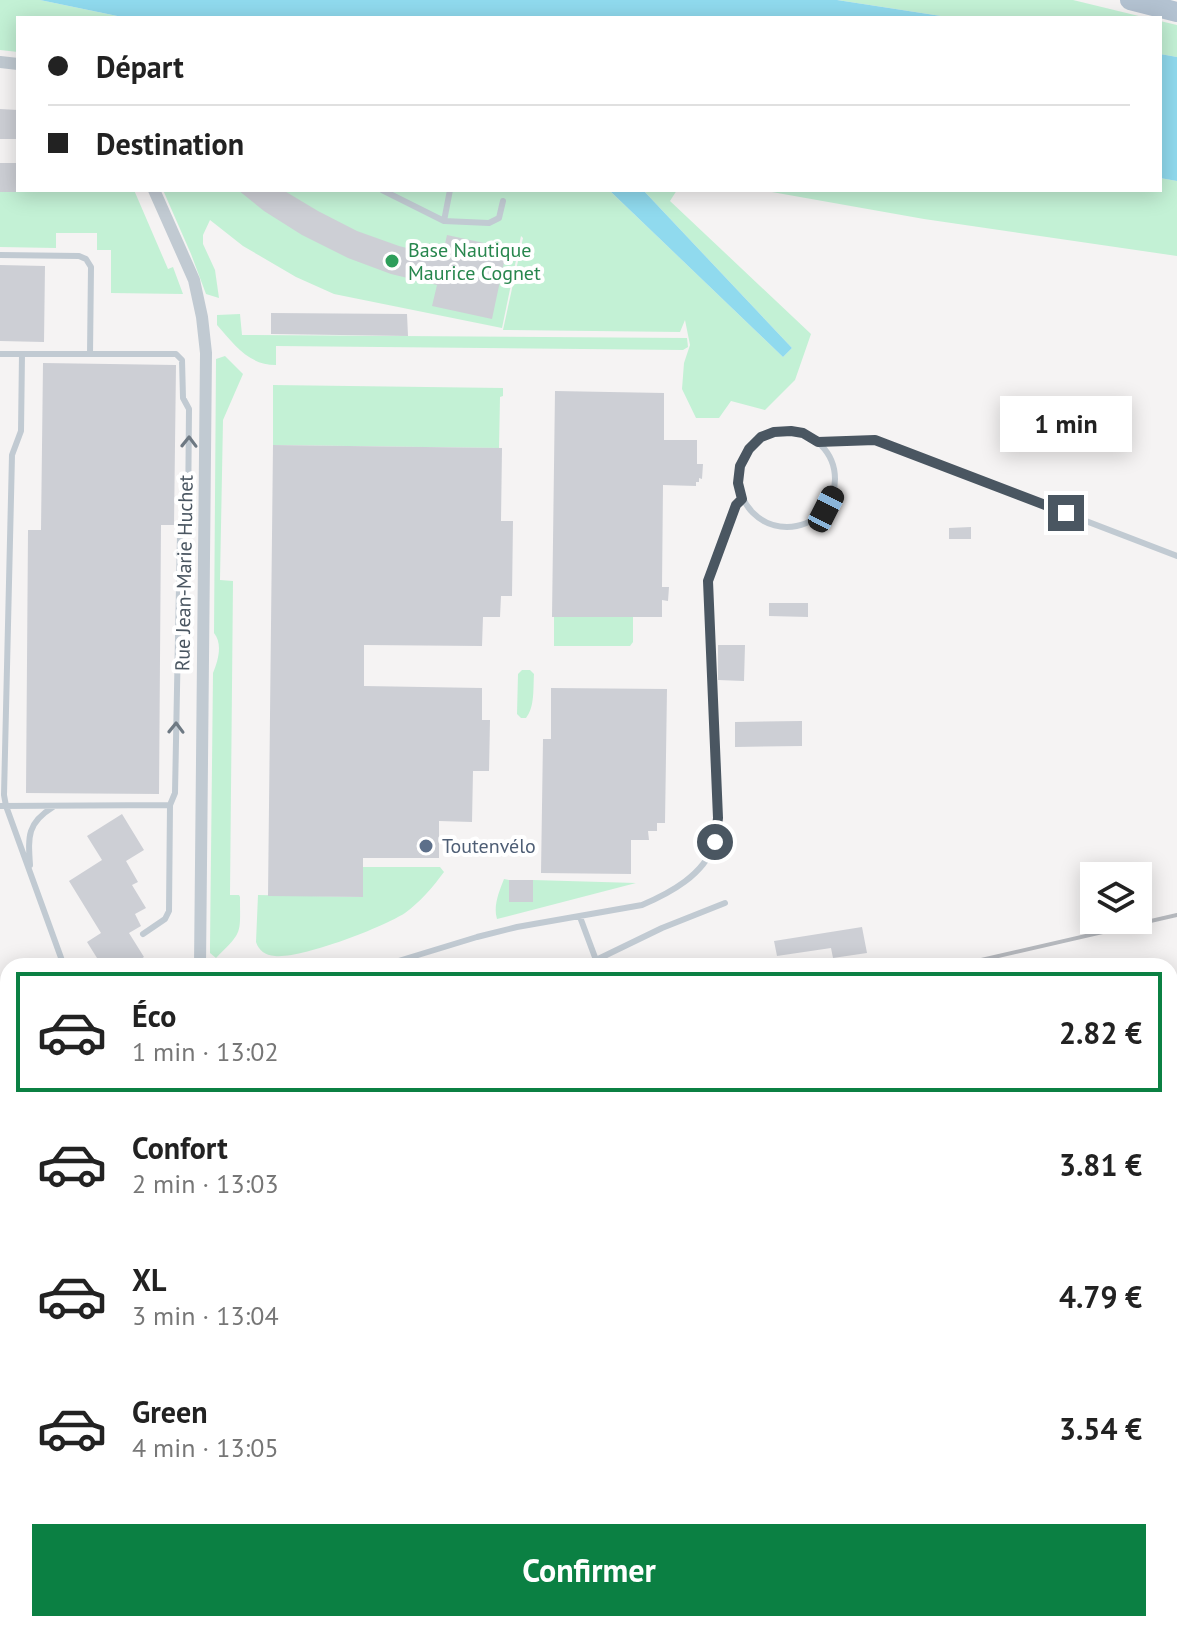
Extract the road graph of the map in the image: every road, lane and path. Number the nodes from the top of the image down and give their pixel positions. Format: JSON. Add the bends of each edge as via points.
{"nodes":[{"id":1,"x":1130,"y":0,"type":"edge"},
{"id":2,"x":1177,"y":12,"type":"edge"},
{"id":3,"x":155,"y":192,"type":"edge"},
{"id":4,"x":386,"y":192,"type":"edge"},
{"id":5,"x":450,"y":192,"type":"edge"},
{"id":6,"x":503,"y":201,"type":"dead end"},
{"id":7,"x":444,"y":221,"type":"junction"},
{"id":8,"x":0,"y":255,"type":"edge"},
{"id":9,"x":0,"y":354,"type":"edge"},
{"id":10,"x":22,"y":354,"type":"junction"},
{"id":11,"x":90,"y":354,"type":"junction"},
{"id":12,"x":818,"y":442,"type":"junction"},
{"id":13,"x":742,"y":499,"type":"junction"},
{"id":14,"x":1177,"y":556,"type":"edge"},
{"id":15,"x":170,"y":805,"type":"junction"},
{"id":16,"x":3,"y":806,"type":"edge"},
{"id":17,"x":56,"y":806,"type":"junction"},
{"id":18,"x":30,"y":873,"type":"junction"},
{"id":19,"x":725,"y":903,"type":"dead end"},
{"id":20,"x":580,"y":917,"type":"junction"},
{"id":21,"x":143,"y":934,"type":"dead end"},
{"id":22,"x":61,"y":958,"type":"edge"},
{"id":23,"x":200,"y":958,"type":"edge"},
{"id":24,"x":408,"y":958,"type":"edge"},
{"id":25,"x":595,"y":958,"type":"edge"},
{"id":26,"x":600,"y":958,"type":"edge"}],
"edges":[{"from":1,"to":2,"type":"main road"},
{"from":3,"to":23,"type":"street","name":"Rue Jean-Marie Huchet","via":[[194,280],[206,353]]},
{"from":4,"to":7,"type":"lane"},
{"from":5,"to":7,"type":"lane"},
{"from":6,"to":7,"type":"lane","via":[[499,218],[489,223]]},
{"from":8,"to":11,"type":"lane","via":[[86,259],[91,267]]},
{"from":9,"to":10,"type":"lane"},
{"from":10,"to":11,"type":"lane"},
{"from":10,"to":16,"type":"lane","via":[[21,431],[12,455]]},
{"from":15,"to":11,"type":"lane","one_way":true,"via":[[175,793],[180,535],[188,520],[189,409],[183,398],[182,360],[176,354]]},
{"from":12,"to":13,"type":"lane","via":[[791,431],[761,437],[740,466]]},
{"from":12,"to":13,"type":"lane","via":[[836,476],[826,509],[813,520],[781,528],[763,522]]},
{"from":12,"to":14,"type":"lane","via":[[875,440]]},
{"from":13,"to":20,"type":"lane","via":[[708,581],[715,842],[697,870],[659,897]]},
{"from":15,"to":17,"type":"lane"},
{"from":15,"to":21,"type":"lane","via":[[169,911]]},
{"from":16,"to":17,"type":"lane"},
{"from":16,"to":18,"type":"lane"},
{"from":17,"to":18,"type":"lane","via":[[39,816],[30,830]]},
{"from":18,"to":22,"type":"lane"},
{"from":19,"to":26,"type":"lane"},
{"from":20,"to":24,"type":"lane","via":[[477,937]]},
{"from":20,"to":25,"type":"lane"}]}
